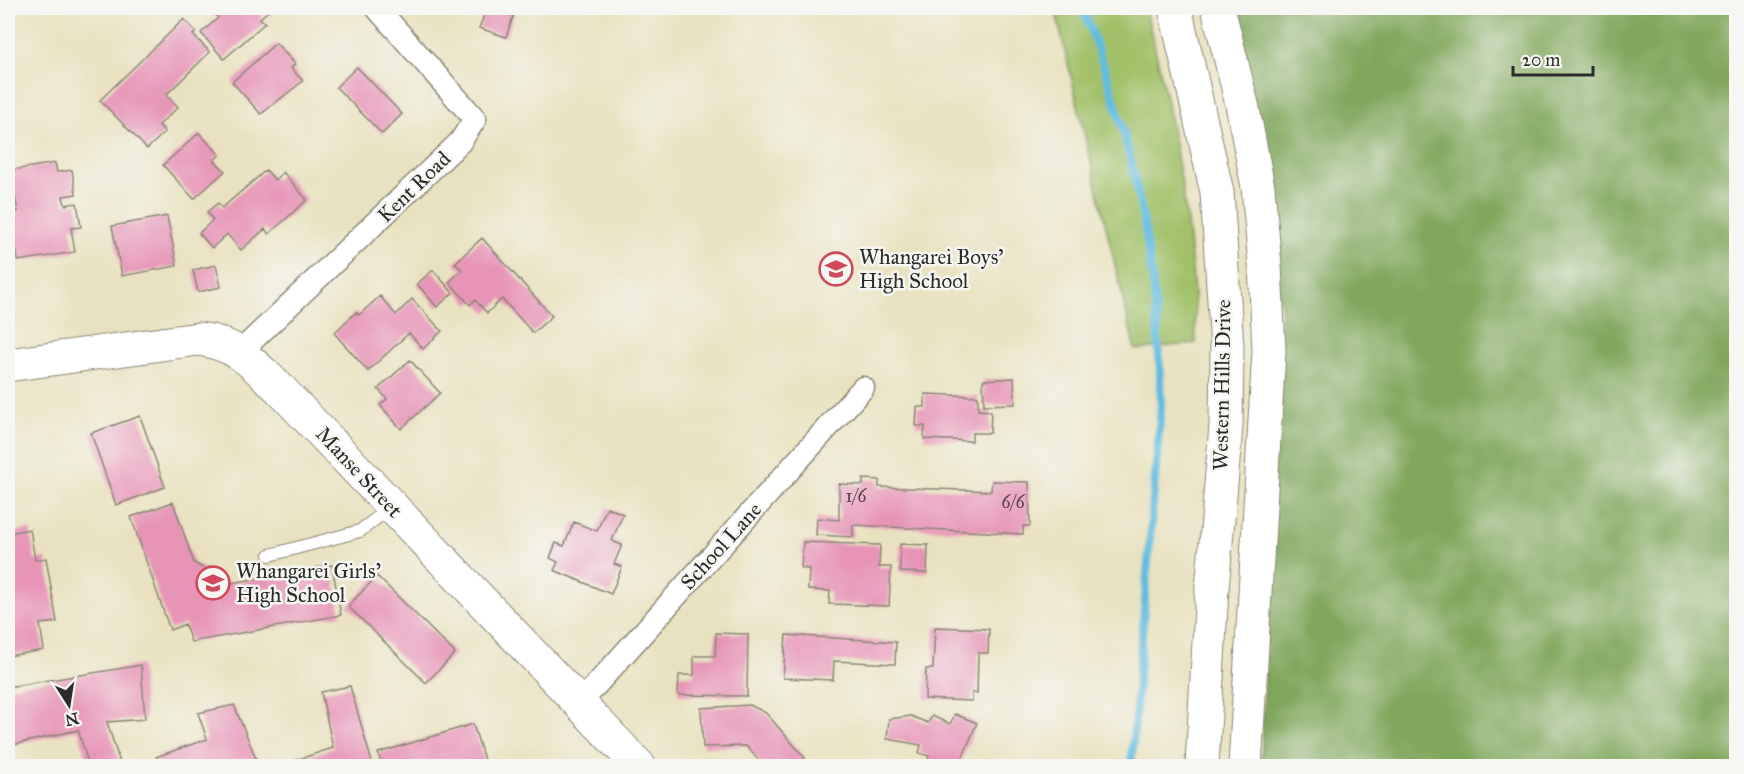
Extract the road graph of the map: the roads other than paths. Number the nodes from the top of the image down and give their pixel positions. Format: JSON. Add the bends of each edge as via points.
{"nodes":[{"id":1,"x":377,"y":8,"type":"edge"},
{"id":2,"x":1175,"y":8,"type":"edge"},
{"id":3,"x":1218,"y":8,"type":"edge"},
{"id":4,"x":240,"y":352,"type":"junction"},
{"id":5,"x":8,"y":364,"type":"edge"},
{"id":6,"x":863,"y":388,"type":"dead end"},
{"id":7,"x":392,"y":507,"type":"junction"},
{"id":8,"x":270,"y":555,"type":"dead end"},
{"id":9,"x":579,"y":704,"type":"junction"},
{"id":10,"x":639,"y":766,"type":"edge"},
{"id":11,"x":1202,"y":766,"type":"edge"},
{"id":12,"x":1245,"y":766,"type":"edge"}],
"edges":[{"from":1,"to":4,"type":"street","name":"Kent Road","via":[[475,119],[460,142]]},
{"from":2,"to":11,"type":"main road","name":"Western Hills Drive","via":[[1217,192],[1227,347],[1226,426]]},
{"from":3,"to":12,"type":"main road","name":"Western Hills Drive","via":[[1258,187],[1269,351]]},
{"from":4,"to":5,"type":"main road","name":"Manse Street","via":[[218,341],[198,339]]},
{"from":4,"to":7,"type":"main road","name":"Manse Street"},
{"from":6,"to":9,"type":"street","name":"School Lane"},
{"from":7,"to":8,"type":"lane","via":[[360,531]]},
{"from":7,"to":9,"type":"main road","name":"Manse Street"},
{"from":9,"to":10,"type":"main road","name":"Manse Street"}]}
